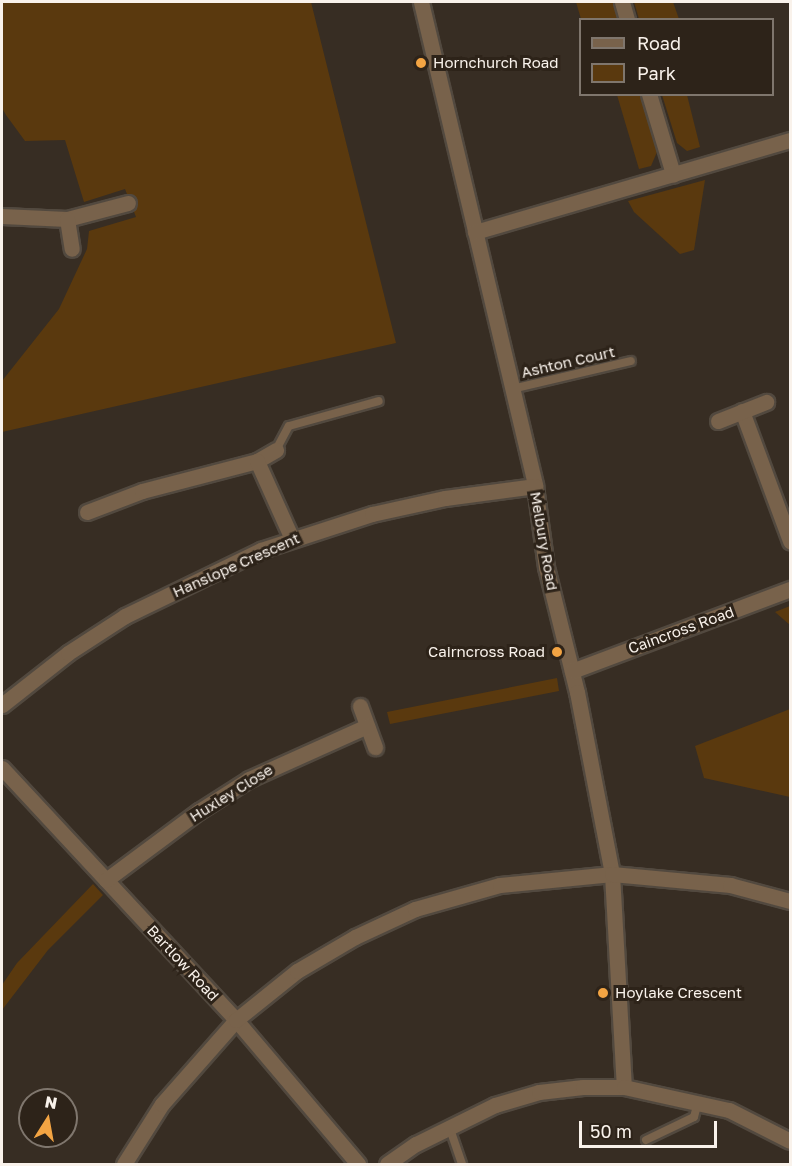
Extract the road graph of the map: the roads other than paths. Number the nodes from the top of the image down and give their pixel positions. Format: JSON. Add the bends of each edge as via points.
{"nodes":[{"id":1,"x":421,"y":2,"type":"edge"},
{"id":2,"x":622,"y":2,"type":"edge"},
{"id":3,"x":626,"y":18,"type":"edge"},
{"id":4,"x":650,"y":96,"type":"edge"},
{"id":5,"x":790,"y":140,"type":"edge"},
{"id":6,"x":673,"y":174,"type":"junction"},
{"id":7,"x":128,"y":203,"type":"dead end"},
{"id":8,"x":2,"y":216,"type":"edge"},
{"id":9,"x":67,"y":219,"type":"junction"},
{"id":10,"x":475,"y":232,"type":"junction"},
{"id":11,"x":72,"y":249,"type":"dead end"},
{"id":12,"x":631,"y":361,"type":"dead end"},
{"id":13,"x":512,"y":389,"type":"junction"},
{"id":14,"x":380,"y":400,"type":"dead end"},
{"id":15,"x":765,"y":402,"type":"dead end"},
{"id":16,"x":742,"y":411,"type":"junction"},
{"id":17,"x":718,"y":421,"type":"dead end"},
{"id":18,"x":276,"y":450,"type":"joint"},
{"id":19,"x":257,"y":461,"type":"junction"},
{"id":20,"x":535,"y":486,"type":"junction"},
{"id":21,"x":87,"y":512,"type":"dead end"},
{"id":22,"x":292,"y":539,"type":"junction"},
{"id":23,"x":790,"y":541,"type":"edge"},
{"id":24,"x":790,"y":589,"type":"edge"},
{"id":25,"x":572,"y":671,"type":"junction"},
{"id":26,"x":2,"y":705,"type":"edge"},
{"id":27,"x":360,"y":706,"type":"dead end"},
{"id":28,"x":367,"y":726,"type":"junction"},
{"id":29,"x":375,"y":747,"type":"dead end"},
{"id":30,"x":2,"y":768,"type":"edge"},
{"id":31,"x":612,"y":874,"type":"junction"},
{"id":32,"x":106,"y":880,"type":"junction"},
{"id":33,"x":790,"y":901,"type":"edge"},
{"id":34,"x":236,"y":1020,"type":"junction"},
{"id":35,"x":624,"y":1087,"type":"junction"},
{"id":36,"x":698,"y":1102,"type":"junction"},
{"id":37,"x":449,"y":1126,"type":"junction"},
{"id":38,"x":646,"y":1140,"type":"dead end"},
{"id":39,"x":790,"y":1141,"type":"edge"},
{"id":40,"x":124,"y":1164,"type":"edge"},
{"id":41,"x":358,"y":1164,"type":"edge"},
{"id":42,"x":387,"y":1164,"type":"edge"},
{"id":43,"x":462,"y":1164,"type":"edge"}],
"edges":[{"from":1,"to":10,"type":"street","name":"Melbury Road"},
{"from":2,"to":3,"type":"street"},
{"from":4,"to":6,"type":"street"},
{"from":5,"to":6,"type":"street"},
{"from":6,"to":10,"type":"street"},
{"from":7,"to":9,"type":"street"},
{"from":8,"to":9,"type":"street"},
{"from":9,"to":11,"type":"street"},
{"from":10,"to":13,"type":"street","name":"Melbury Road"},
{"from":12,"to":13,"type":"lane","name":"Ashton Court"},
{"from":13,"to":20,"type":"street","name":"Melbury Road"},
{"from":14,"to":18,"type":"lane","via":[[289,426]]},
{"from":15,"to":16,"type":"street"},
{"from":16,"to":17,"type":"street"},
{"from":16,"to":23,"type":"street"},
{"from":18,"to":19,"type":"street"},
{"from":19,"to":21,"type":"street","via":[[142,491]]},
{"from":19,"to":22,"type":"street"},
{"from":20,"to":22,"type":"street","name":"Hanslope Crescent","via":[[445,498],[372,514]]},
{"from":20,"to":25,"type":"street","name":"Melbury Road","via":[[546,567]]},
{"from":22,"to":26,"type":"street","name":"Hanslope Crescent","via":[[125,616],[68,653]]},
{"from":24,"to":25,"type":"street","name":"Caincross Road"},
{"from":25,"to":31,"type":"street","name":"Melbury Road"},
{"from":27,"to":28,"type":"street"},
{"from":28,"to":29,"type":"street"},
{"from":28,"to":32,"type":"street","name":"Huxley Close","via":[[249,779]]},
{"from":30,"to":32,"type":"street","name":"Bartlow Road"},
{"from":31,"to":33,"type":"street","via":[[730,885]]},
{"from":31,"to":34,"type":"street","via":[[500,885],[415,909],[355,937],[297,971]]},
{"from":31,"to":35,"type":"street","name":"Melbury Road"},
{"from":32,"to":34,"type":"street","name":"Bartlow Road"},
{"from":34,"to":40,"type":"street","via":[[162,1104]]},
{"from":34,"to":41,"type":"street","name":"Bartlow Road"},
{"from":35,"to":36,"type":"street"},
{"from":35,"to":37,"type":"street","via":[[539,1092],[495,1105]]},
{"from":36,"to":38,"type":"lane","via":[[694,1117]]},
{"from":36,"to":39,"type":"street","via":[[729,1110]]},
{"from":37,"to":42,"type":"street"},
{"from":37,"to":43,"type":"lane"}]}
